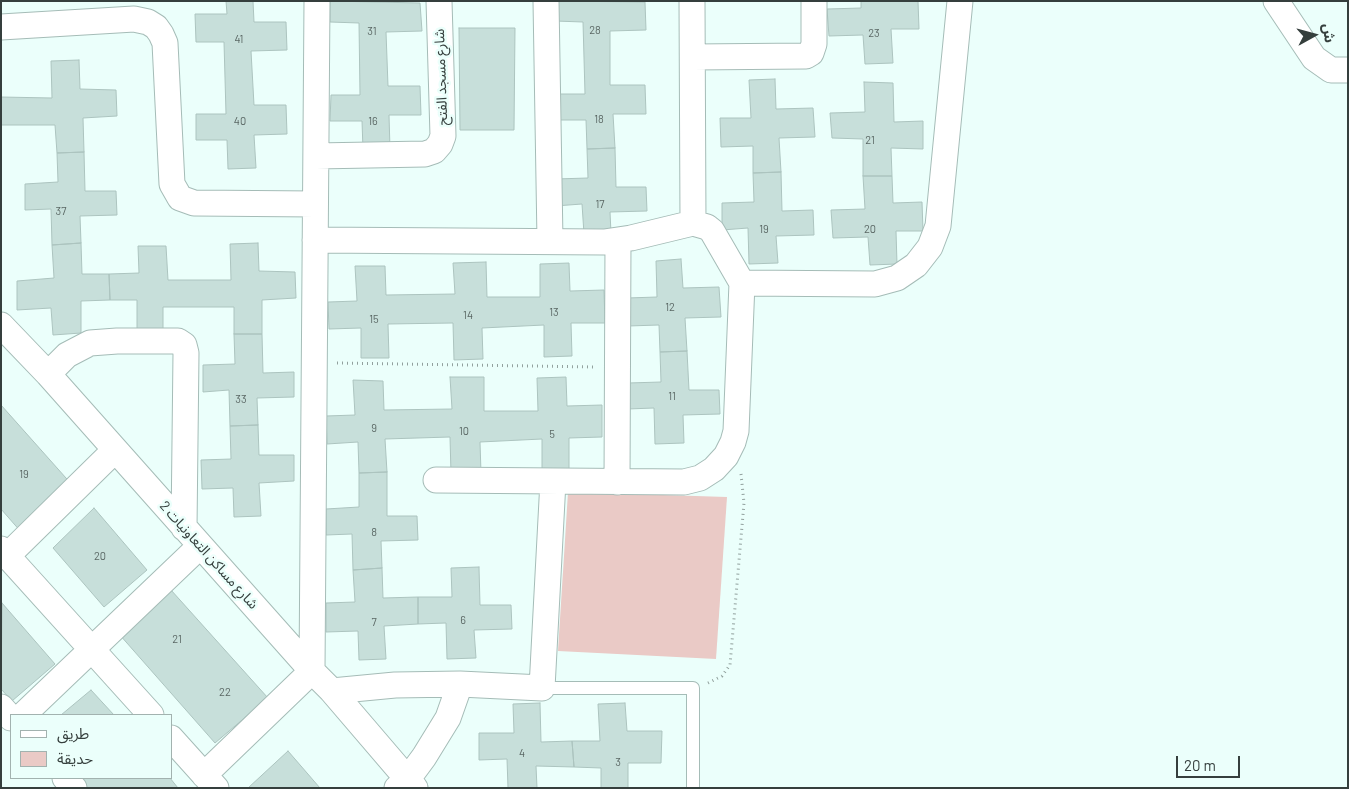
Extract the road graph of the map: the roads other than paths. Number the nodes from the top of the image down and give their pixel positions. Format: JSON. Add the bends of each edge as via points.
{"nodes":[{"id":1,"x":317,"y":1,"type":"edge"},
{"id":2,"x":439,"y":1,"type":"edge"},
{"id":3,"x":546,"y":1,"type":"edge"},
{"id":4,"x":692,"y":1,"type":"edge"},
{"id":5,"x":814,"y":1,"type":"edge"},
{"id":6,"x":960,"y":1,"type":"edge"},
{"id":7,"x":1276,"y":1,"type":"edge"},
{"id":8,"x":1,"y":27,"type":"edge"},
{"id":9,"x":693,"y":57,"type":"junction"},
{"id":10,"x":1348,"y":70,"type":"edge"},
{"id":11,"x":316,"y":156,"type":"junction"},
{"id":12,"x":315,"y":204,"type":"junction"},
{"id":13,"x":693,"y":223,"type":"junction"},
{"id":14,"x":315,"y":240,"type":"junction"},
{"id":15,"x":550,"y":241,"type":"junction"},
{"id":16,"x":618,"y":241,"type":"junction"},
{"id":17,"x":742,"y":283,"type":"junction"},
{"id":18,"x":1,"y":325,"type":"edge"},
{"id":19,"x":48,"y":374,"type":"junction"},
{"id":20,"x":115,"y":450,"type":"junction"},
{"id":21,"x":436,"y":480,"type":"dead end"},
{"id":22,"x":553,"y":481,"type":"junction"},
{"id":23,"x":617,"y":482,"type":"junction"},
{"id":24,"x":192,"y":537,"type":"junction"},
{"id":25,"x":6,"y":562,"type":"edge"},
{"id":26,"x":92,"y":649,"type":"junction"},
{"id":27,"x":312,"y":671,"type":"junction"},
{"id":28,"x":460,"y":684,"type":"junction"},
{"id":29,"x":542,"y":688,"type":"junction"},
{"id":30,"x":332,"y":691,"type":"junction"},
{"id":31,"x":1,"y":707,"type":"edge"},
{"id":32,"x":24,"y":714,"type":"edge"},
{"id":33,"x":150,"y":714,"type":"edge"},
{"id":34,"x":10,"y":717,"type":"edge"},
{"id":35,"x":172,"y":739,"type":"edge"},
{"id":36,"x":210,"y":781,"type":"edge"},
{"id":37,"x":406,"y":785,"type":"edge"},
{"id":38,"x":693,"y":788,"type":"edge"}],
"edges":[{"from":1,"to":11,"type":"street"},
{"from":2,"to":11,"type":"street","name":"شارع مسجد الفتح","via":[[443,136],[440,144],[425,154]]},
{"from":3,"to":15,"type":"street"},
{"from":4,"to":9,"type":"street"},
{"from":5,"to":9,"type":"street","via":[[814,44],[806,56]]},
{"from":6,"to":17,"type":"street","via":[[938,226],[926,254],[916,266],[897,278],[875,284]]},
{"from":7,"to":10,"type":"street","via":[[1314,58],[1331,70]]},
{"from":8,"to":12,"type":"street","via":[[134,19],[148,22],[162,34],[165,43],[172,184],[180,198],[194,203]]},
{"from":9,"to":13,"type":"street"},
{"from":11,"to":12,"type":"street"},
{"from":12,"to":14,"type":"street"},
{"from":13,"to":16,"type":"street"},
{"from":13,"to":17,"type":"street","via":[[712,231]]},
{"from":14,"to":15,"type":"street"},
{"from":14,"to":27,"type":"street"},
{"from":15,"to":16,"type":"street"},
{"from":16,"to":23,"type":"street"},
{"from":17,"to":23,"type":"street","via":[[737,419],[733,442],[726,456],[700,478],[684,482]]},
{"from":18,"to":19,"type":"street","name":"شارع مساكن التعاونيات 2"},
{"from":19,"to":20,"type":"street","name":"شارع مساكن التعاونيات 2"},
{"from":19,"to":24,"type":"street","via":[[67,355],[90,343],[178,341],[184,345]]},
{"from":20,"to":24,"type":"street","name":"شارع مساكن التعاونيات 2"},
{"from":20,"to":25,"type":"street"},
{"from":21,"to":22,"type":"street"},
{"from":22,"to":23,"type":"street"},
{"from":22,"to":29,"type":"street"},
{"from":24,"to":26,"type":"street"},
{"from":24,"to":27,"type":"street","name":"شارع مساكن التعاونيات 2"},
{"from":25,"to":26,"type":"street"},
{"from":26,"to":32,"type":"street"},
{"from":26,"to":33,"type":"street"},
{"from":27,"to":30,"type":"street","name":"شارع مساكن التعاونيات 2"},
{"from":27,"to":36,"type":"street"},
{"from":28,"to":29,"type":"street"},
{"from":28,"to":30,"type":"street","via":[[395,685]]},
{"from":28,"to":37,"type":"street","via":[[448,718]]},
{"from":29,"to":38,"type":"lane","via":[[693,688]]},
{"from":30,"to":37,"type":"street","name":"شارع مساكن التعاونيات 2"},
{"from":31,"to":34,"type":"street"},
{"from":35,"to":36,"type":"street"}]}
